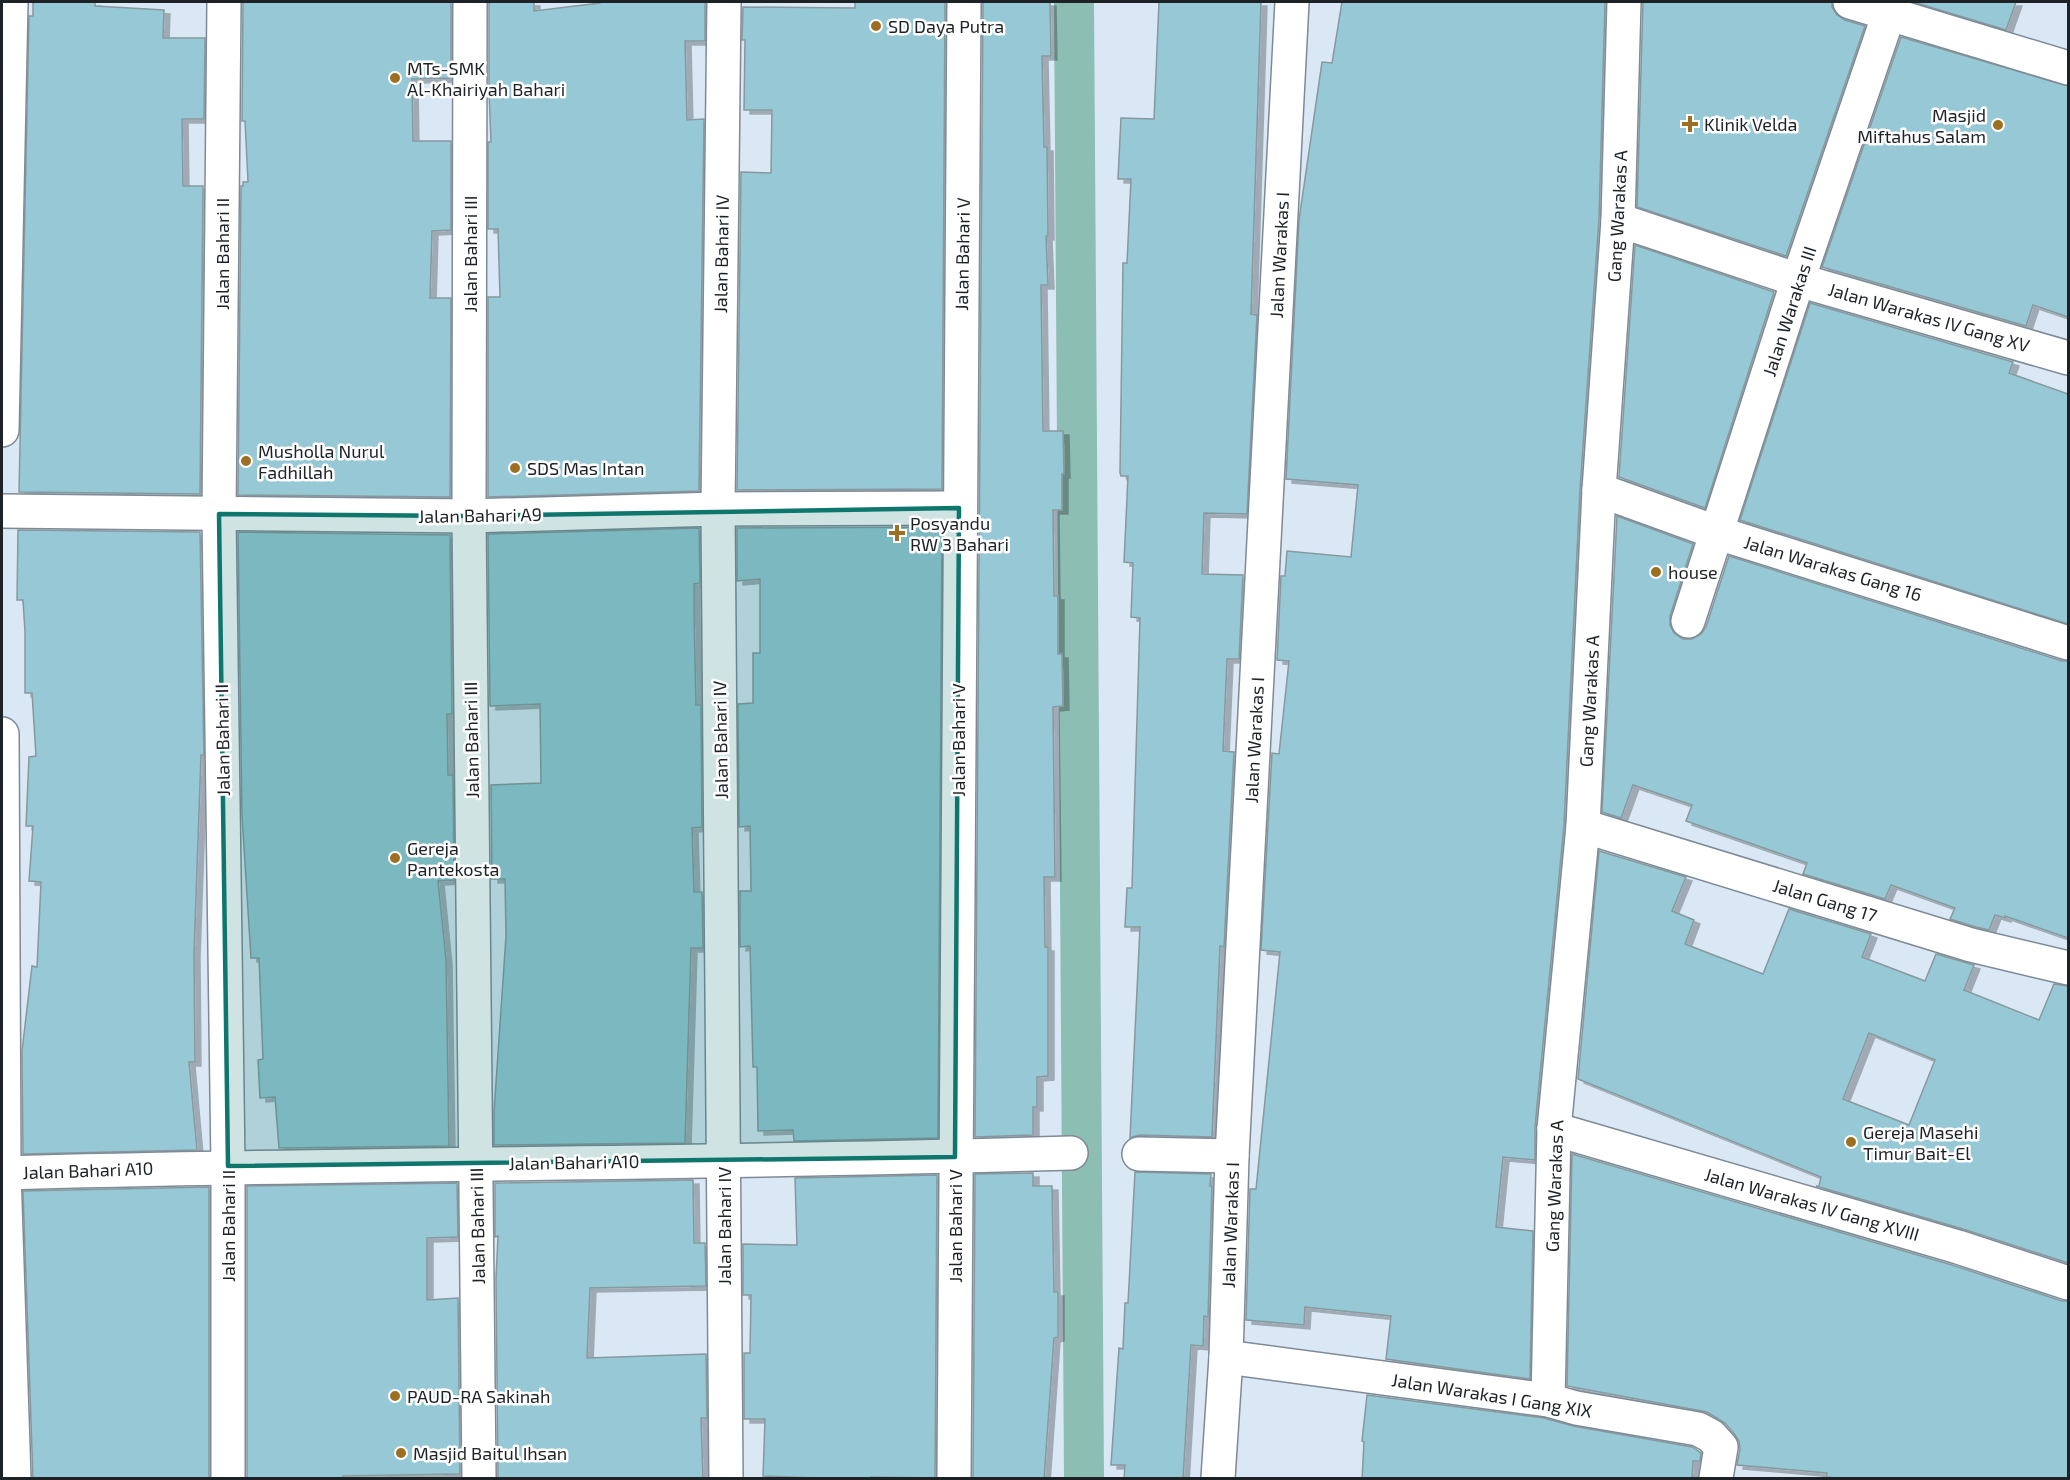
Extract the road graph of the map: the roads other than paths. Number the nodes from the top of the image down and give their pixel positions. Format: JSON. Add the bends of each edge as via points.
{"nodes":[{"id":1,"x":11,"y":2,"type":"edge"},
{"id":2,"x":224,"y":2,"type":"edge"},
{"id":3,"x":470,"y":2,"type":"edge"},
{"id":4,"x":724,"y":2,"type":"edge"},
{"id":5,"x":964,"y":2,"type":"edge"},
{"id":6,"x":1292,"y":2,"type":"edge"},
{"id":7,"x":1624,"y":2,"type":"edge"},
{"id":8,"x":1850,"y":2,"type":"edge"},
{"id":9,"x":1891,"y":7,"type":"edge"},
{"id":10,"x":2068,"y":68,"type":"edge"},
{"id":11,"x":1618,"y":220,"type":"junction"},
{"id":12,"x":1798,"y":280,"type":"junction"},
{"id":13,"x":2068,"y":358,"type":"edge"},
{"id":14,"x":2,"y":430,"type":"edge"},
{"id":15,"x":1599,"y":490,"type":"junction"},
{"id":16,"x":959,"y":508,"type":"junction"},
{"id":17,"x":718,"y":509,"type":"junction"},
{"id":18,"x":2,"y":511,"type":"edge"},
{"id":19,"x":219,"y":514,"type":"junction"},
{"id":20,"x":469,"y":516,"type":"junction"},
{"id":21,"x":1718,"y":533,"type":"junction"},
{"id":22,"x":1688,"y":621,"type":"dead end"},
{"id":23,"x":2068,"y":643,"type":"edge"},
{"id":24,"x":2,"y":734,"type":"edge"},
{"id":25,"x":1583,"y":826,"type":"junction"},
{"id":26,"x":2068,"y":968,"type":"edge"},
{"id":27,"x":1554,"y":1129,"type":"junction"},
{"id":28,"x":1071,"y":1153,"type":"dead end"},
{"id":29,"x":1139,"y":1154,"type":"dead end"},
{"id":30,"x":955,"y":1156,"type":"junction"},
{"id":31,"x":1232,"y":1156,"type":"junction"},
{"id":32,"x":724,"y":1161,"type":"junction"},
{"id":33,"x":476,"y":1163,"type":"junction"},
{"id":34,"x":228,"y":1166,"type":"junction"},
{"id":35,"x":4,"y":1173,"type":"junction"},
{"id":36,"x":2068,"y":1283,"type":"edge"},
{"id":37,"x":1226,"y":1357,"type":"junction"},
{"id":38,"x":1548,"y":1400,"type":"junction"},
{"id":39,"x":1716,"y":1478,"type":"edge"},
{"id":40,"x":14,"y":1479,"type":"edge"},
{"id":41,"x":228,"y":1479,"type":"edge"},
{"id":42,"x":479,"y":1479,"type":"edge"},
{"id":43,"x":726,"y":1479,"type":"edge"},
{"id":44,"x":954,"y":1479,"type":"edge"},
{"id":45,"x":1218,"y":1479,"type":"edge"}],
"edges":[{"from":1,"to":14,"type":"street"},
{"from":2,"to":19,"type":"street","name":"Jalan Bahari II"},
{"from":3,"to":20,"type":"street","name":"Jalan Bahari III"},
{"from":4,"to":17,"type":"street","name":"Jalan Bahari IV"},
{"from":5,"to":16,"type":"street","name":"Jalan Bahari V"},
{"from":6,"to":31,"type":"street","name":"Jalan Warakas I"},
{"from":7,"to":11,"type":"street","name":"Gang Warakas A"},
{"from":8,"to":9,"type":"street"},
{"from":9,"to":10,"type":"street"},
{"from":9,"to":12,"type":"street","name":"Jalan Warakas III"},
{"from":11,"to":12,"type":"street","name":"Jalan Warakas IV Gang XV"},
{"from":11,"to":15,"type":"street","name":"Gang Warakas A"},
{"from":12,"to":13,"type":"street","name":"Jalan Warakas IV Gang XV"},
{"from":12,"to":21,"type":"street","name":"Jalan Warakas III"},
{"from":15,"to":21,"type":"street","name":"Jalan Warakas Gang 16"},
{"from":15,"to":25,"type":"street","name":"Gang Warakas A"},
{"from":16,"to":17,"type":"street","name":"Jalan Bahari A9"},
{"from":16,"to":30,"type":"street","name":"Jalan Bahari V"},
{"from":17,"to":20,"type":"street","name":"Jalan Bahari A9"},
{"from":17,"to":32,"type":"street","name":"Jalan Bahari IV"},
{"from":18,"to":19,"type":"street","name":"Jalan Bahari A9"},
{"from":19,"to":20,"type":"street","name":"Jalan Bahari A9"},
{"from":19,"to":34,"type":"street","name":"Jalan Bahari II"},
{"from":20,"to":33,"type":"street","name":"Jalan Bahari III"},
{"from":21,"to":22,"type":"street","name":"Jalan Warakas III"},
{"from":21,"to":23,"type":"street","name":"Jalan Warakas Gang 16"},
{"from":24,"to":35,"type":"street"},
{"from":25,"to":26,"type":"street","name":"Jalan Gang 17","via":[[1971,945]]},
{"from":25,"to":27,"type":"street","name":"Gang Warakas A"},
{"from":27,"to":36,"type":"street","name":"Jalan Warakas IV Gang XVIII"},
{"from":27,"to":38,"type":"street","name":"Gang Warakas A"},
{"from":28,"to":30,"type":"street","name":"Jalan Bahari A10"},
{"from":29,"to":31,"type":"street"},
{"from":30,"to":32,"type":"street","name":"Jalan Bahari A10"},
{"from":30,"to":44,"type":"street","name":"Jalan Bahari V"},
{"from":31,"to":37,"type":"street","name":"Jalan Warakas I"},
{"from":32,"to":33,"type":"street","name":"Jalan Bahari A10"},
{"from":32,"to":43,"type":"street","name":"Jalan Bahari IV"},
{"from":33,"to":34,"type":"street","name":"Jalan Bahari A10"},
{"from":33,"to":42,"type":"street","name":"Jalan Bahari III"},
{"from":34,"to":35,"type":"street","name":"Jalan Bahari A10"},
{"from":34,"to":41,"type":"street","name":"Jalan Bahari II"},
{"from":35,"to":40,"type":"street"},
{"from":37,"to":38,"type":"street","name":"Jalan Warakas I Gang XIX"},
{"from":37,"to":45,"type":"street","name":"Jalan Warakas I"},
{"from":38,"to":39,"type":"street","name":"Jalan Warakas I Gang XIX","via":[[1698,1429],[1721,1447]]}]}
